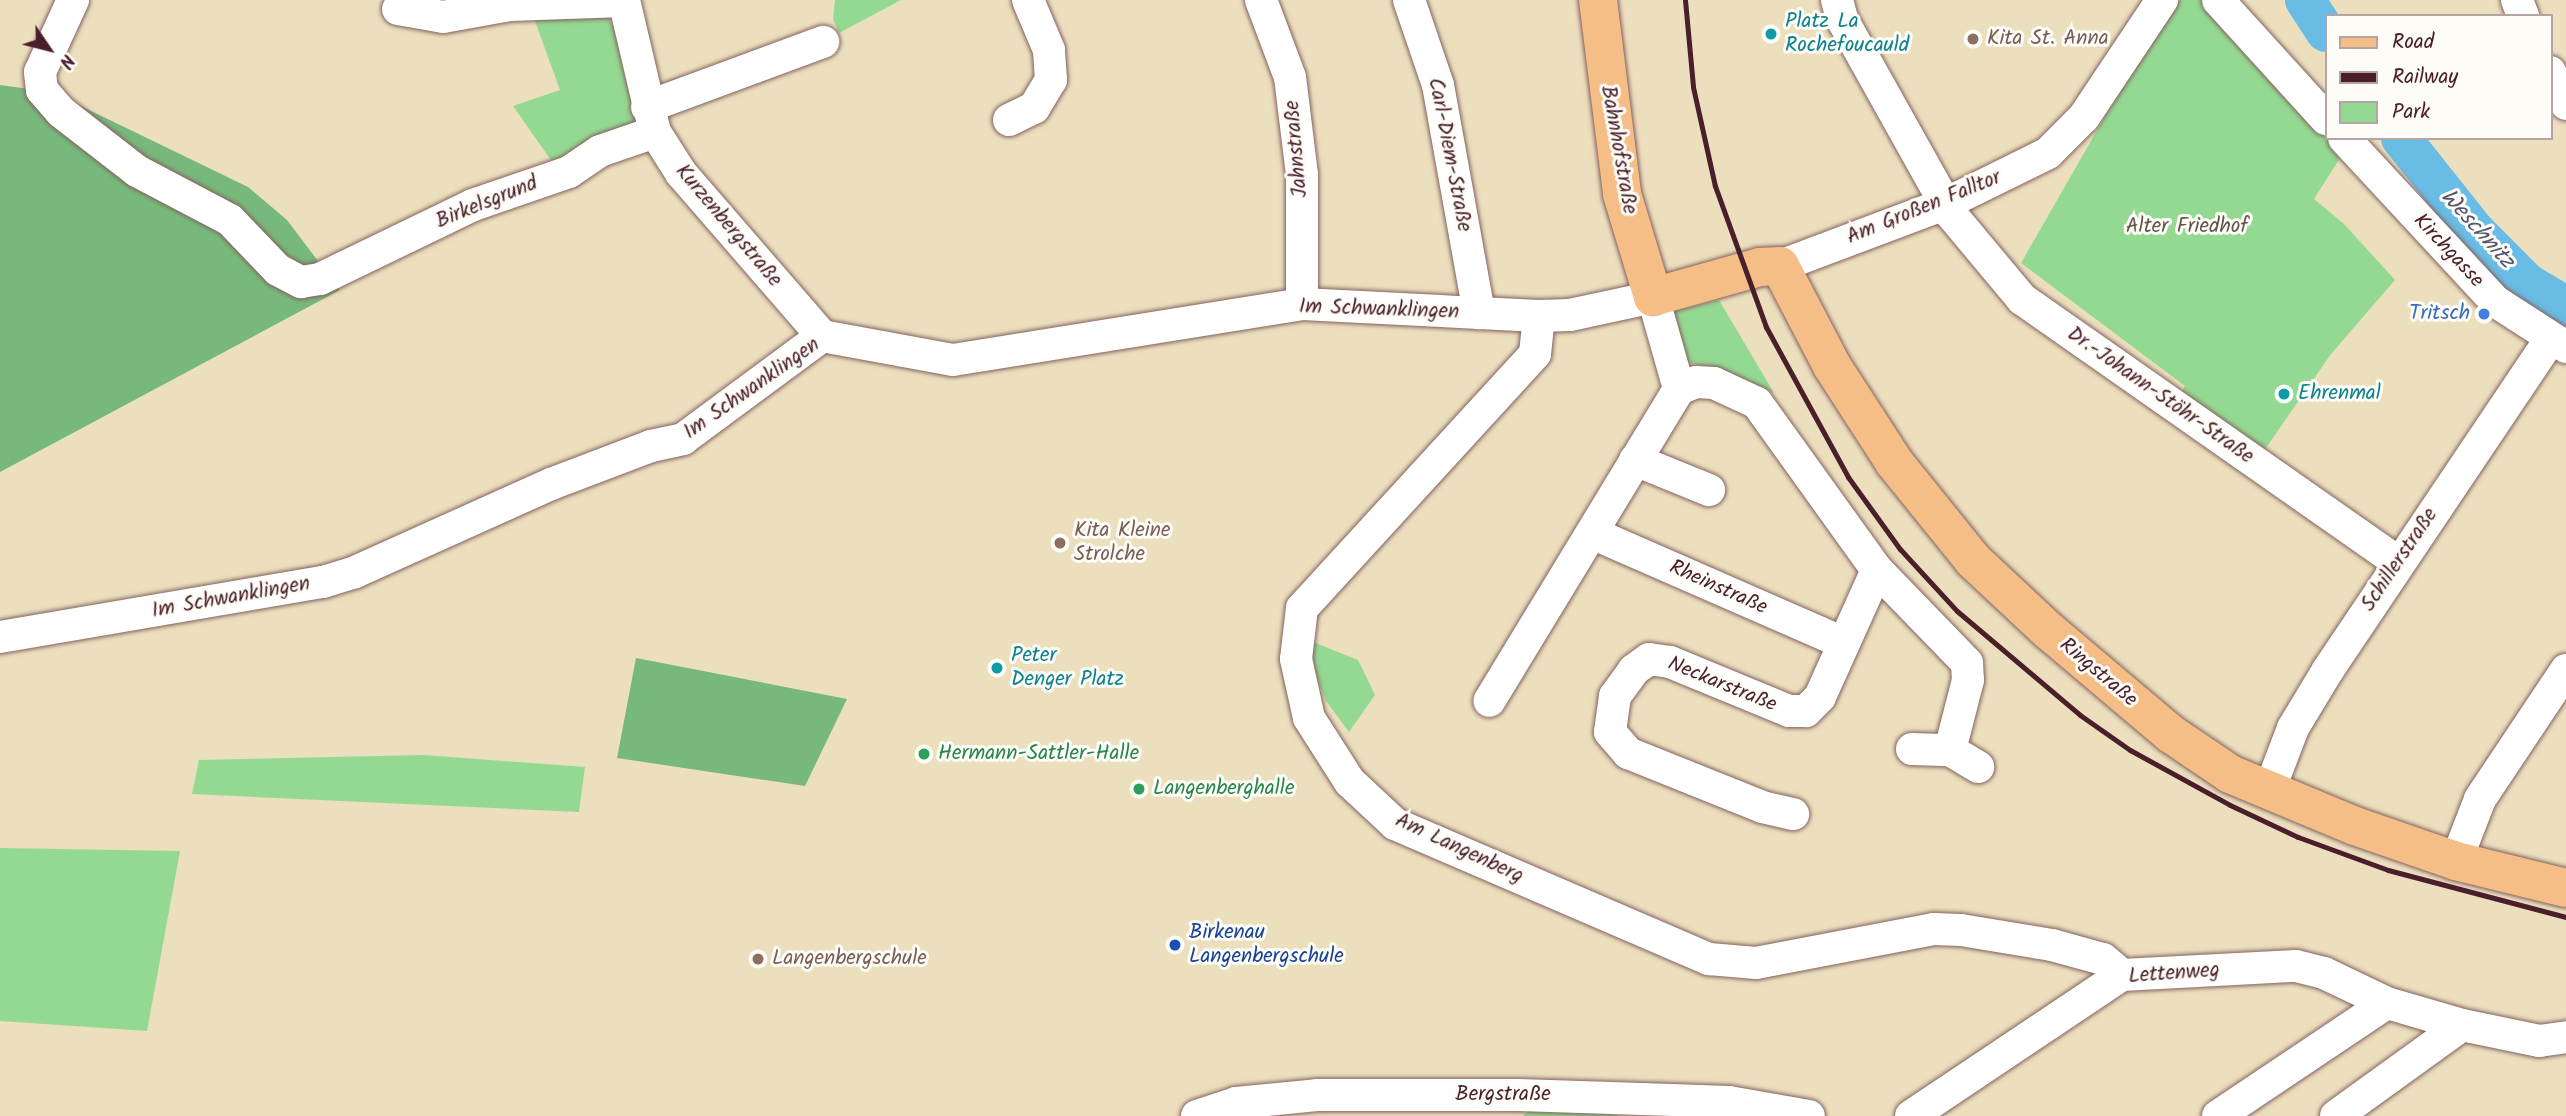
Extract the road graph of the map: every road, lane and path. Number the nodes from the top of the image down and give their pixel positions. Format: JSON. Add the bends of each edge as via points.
{"nodes":[{"id":1,"x":73,"y":0,"type":"edge"},
{"id":2,"x":624,"y":0,"type":"edge"},
{"id":3,"x":1028,"y":0,"type":"edge"},
{"id":4,"x":1261,"y":0,"type":"edge"},
{"id":5,"x":1409,"y":0,"type":"edge"},
{"id":6,"x":1598,"y":0,"type":"edge"},
{"id":7,"x":2162,"y":0,"type":"edge"},
{"id":8,"x":2218,"y":0,"type":"edge"},
{"id":9,"x":398,"y":9,"type":"dead end"},
{"id":10,"x":1840,"y":9,"type":"edge"},
{"id":11,"x":824,"y":42,"type":"dead end"},
{"id":12,"x":2552,"y":76,"type":"edge"},
{"id":13,"x":2566,"y":104,"type":"edge"},
{"id":14,"x":2324,"y":117,"type":"edge"},
{"id":15,"x":651,"y":120,"type":"junction"},
{"id":16,"x":1009,"y":120,"type":"dead end"},
{"id":17,"x":2346,"y":140,"type":"edge"},
{"id":18,"x":1945,"y":204,"type":"junction"},
{"id":19,"x":1780,"y":266,"type":"junction"},
{"id":20,"x":1653,"y":298,"type":"junction"},
{"id":21,"x":1302,"y":304,"type":"junction"},
{"id":22,"x":1479,"y":313,"type":"junction"},
{"id":23,"x":1539,"y":316,"type":"junction"},
{"id":24,"x":822,"y":337,"type":"junction"},
{"id":25,"x":2558,"y":343,"type":"edge"},
{"id":26,"x":1679,"y":389,"type":"junction"},
{"id":27,"x":1635,"y":460,"type":"junction"},
{"id":28,"x":1709,"y":490,"type":"dead end"},
{"id":29,"x":1592,"y":533,"type":"junction"},
{"id":30,"x":2398,"y":562,"type":"junction"},
{"id":31,"x":1877,"y":570,"type":"junction"},
{"id":32,"x":0,"y":637,"type":"edge"},
{"id":33,"x":1844,"y":643,"type":"junction"},
{"id":34,"x":2566,"y":670,"type":"edge"},
{"id":35,"x":1489,"y":701,"type":"dead end"},
{"id":36,"x":1912,"y":749,"type":"dead end"},
{"id":37,"x":1950,"y":750,"type":"junction"},
{"id":38,"x":1978,"y":767,"type":"dead end"},
{"id":39,"x":2269,"y":791,"type":"junction"},
{"id":40,"x":1793,"y":814,"type":"dead end"},
{"id":41,"x":2456,"y":861,"type":"junction"},
{"id":42,"x":2566,"y":888,"type":"edge"},
{"id":43,"x":2122,"y":975,"type":"junction"},
{"id":44,"x":2387,"y":1003,"type":"junction"},
{"id":45,"x":2462,"y":1025,"type":"junction"},
{"id":46,"x":2566,"y":1037,"type":"edge"},
{"id":47,"x":1197,"y":1116,"type":"edge"},
{"id":48,"x":1810,"y":1116,"type":"edge"},
{"id":49,"x":1911,"y":1116,"type":"edge"},
{"id":50,"x":2218,"y":1116,"type":"edge"},
{"id":51,"x":2336,"y":1116,"type":"edge"}],
"edges":[{"from":1,"to":15,"type":"street","name":"Birkelsgrund","via":[[52,40],[39,79],[42,90],[61,112],[137,171],[230,220],[278,270],[301,282],[320,279],[473,205],[569,172]]},
{"from":2,"to":9,"type":"street","via":[[510,5],[443,17]]},
{"from":2,"to":15,"type":"street","name":"Kurzenbergstraße"},
{"from":3,"to":16,"type":"street","via":[[1049,50],[1051,80],[1034,108]]},
{"from":4,"to":21,"type":"street","name":"Jahnstraße","via":[[1290,77],[1302,175]]},
{"from":5,"to":22,"type":"street","name":"Carl-Diem-Straße","via":[[1438,85]]},
{"from":6,"to":20,"type":"main road","name":"Bahnhofstraße","via":[[1622,194]]},
{"from":7,"to":18,"type":"street","name":"Am Großen Falltor","via":[[2084,117],[2062,142],[2033,163]]},
{"from":8,"to":14,"type":"street"},
{"from":10,"to":18,"type":"street","name":"Dr.-Johann-Stöhr-Straße"},
{"from":11,"to":15,"type":"street"},
{"from":12,"to":13,"type":"street"},
{"from":15,"to":24,"type":"street","name":"Kurzenbergstraße","via":[[681,173]]},
{"from":17,"to":25,"type":"street","name":"Kirchgasse","via":[[2495,301]]},
{"from":18,"to":19,"type":"street","name":"Am Großen Falltor"},
{"from":18,"to":30,"type":"street","name":"Dr.-Johann-Stöhr-Straße","via":[[2022,299]]},
{"from":19,"to":20,"type":"main road","name":"Am Großen Falltor","via":[[1760,267]]},
{"from":19,"to":39,"type":"main road","name":"Ringstraße","via":[[1832,366],[1894,463],[1973,560],[2171,734],[2230,774]]},
{"from":20,"to":23,"type":"street","name":"Im Schwanklingen","via":[[1570,315]]},
{"from":20,"to":26,"type":"street"},
{"from":21,"to":22,"type":"street","name":"Im Schwanklingen"},
{"from":21,"to":24,"type":"street","name":"Im Schwanklingen","via":[[953,360]]},
{"from":22,"to":23,"type":"street","name":"Im Schwanklingen"},
{"from":23,"to":43,"type":"street","name":"Am Langenberg","via":[[1535,354],[1302,608],[1296,659],[1309,718],[1350,782],[1395,824],[1709,959],[1756,963],[1934,929],[1961,930],[2052,944],[2103,959]]},
{"from":24,"to":32,"type":"street","name":"Im Schwanklingen","via":[[683,439],[651,446],[551,484],[355,572],[323,582]]},
{"from":25,"to":30,"type":"street","name":"Schillerstraße"},
{"from":26,"to":27,"type":"street"},
{"from":26,"to":31,"type":"street","via":[[1696,382],[1714,383],[1757,403]]},
{"from":27,"to":28,"type":"street"},
{"from":27,"to":29,"type":"street"},
{"from":29,"to":33,"type":"street","name":"Rheinstraße"},
{"from":29,"to":35,"type":"street"},
{"from":30,"to":39,"type":"street","name":"Schillerstraße","via":[[2293,728]]},
{"from":31,"to":33,"type":"street","name":"Neckarstraße"},
{"from":31,"to":37,"type":"street","via":[[1967,663],[1968,680]]},
{"from":33,"to":40,"type":"street","name":"Neckarstraße","via":[[1820,697],[1806,711],[1789,711],[1670,662],[1650,659],[1620,688],[1610,712],[1609,732],[1628,753],[1762,807]]},
{"from":34,"to":41,"type":"street","via":[[2480,799]]},
{"from":36,"to":37,"type":"street"},
{"from":37,"to":38,"type":"street"},
{"from":39,"to":41,"type":"main road","name":"Ringstraße"},
{"from":41,"to":42,"type":"main road","name":"Ringstraße"},
{"from":43,"to":44,"type":"street","name":"Lettenweg","via":[[2296,966],[2324,973]]},
{"from":43,"to":49,"type":"street","name":"Lettenweg"},
{"from":44,"to":45,"type":"street","name":"Lettenweg"},
{"from":44,"to":50,"type":"street"},
{"from":45,"to":46,"type":"street","name":"Lettenweg","via":[[2539,1041]]},
{"from":45,"to":51,"type":"street"},
{"from":47,"to":48,"type":"street","name":"Bergstraße","via":[[1236,1103],[1317,1095],[1729,1101]]}]}
